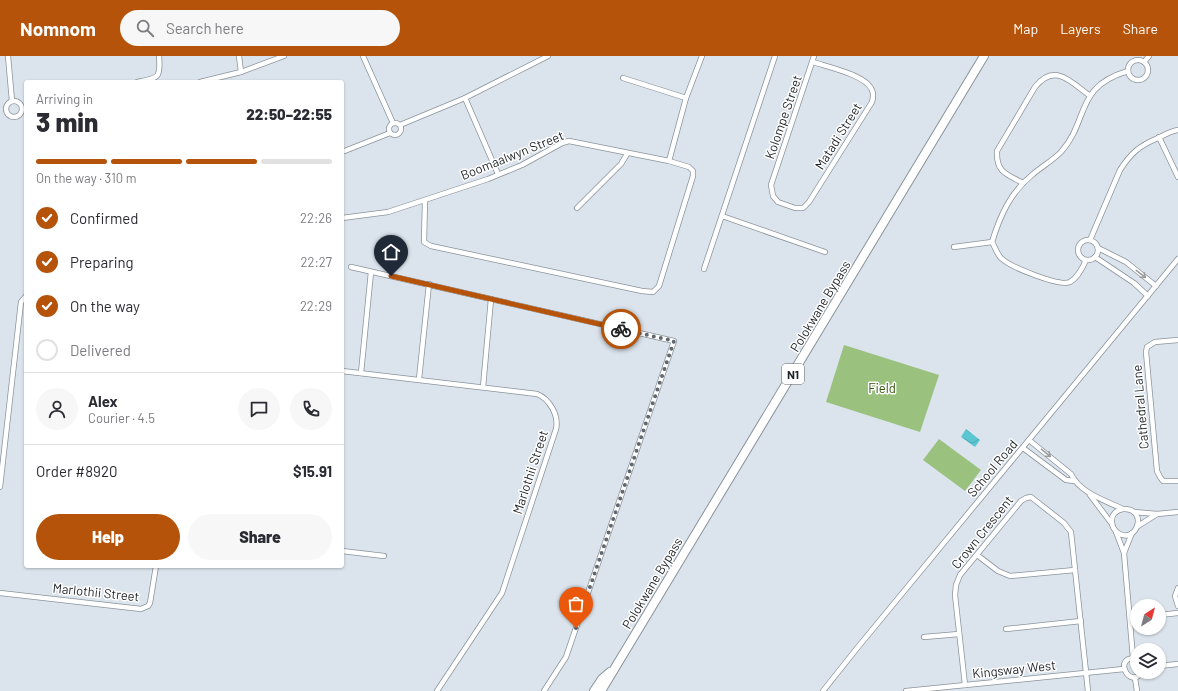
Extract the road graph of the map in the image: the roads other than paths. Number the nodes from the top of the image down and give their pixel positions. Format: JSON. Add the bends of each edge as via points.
{"nodes":[{"id":1,"x":8,"y":56,"type":"edge"},
{"id":2,"x":159,"y":56,"type":"edge"},
{"id":3,"x":239,"y":56,"type":"edge"},
{"id":4,"x":284,"y":56,"type":"edge"},
{"id":5,"x":363,"y":56,"type":"edge"},
{"id":6,"x":548,"y":56,"type":"edge"},
{"id":7,"x":702,"y":56,"type":"edge"},
{"id":8,"x":775,"y":56,"type":"edge"},
{"id":9,"x":814,"y":56,"type":"edge"},
{"id":10,"x":984,"y":56,"type":"edge"},
{"id":11,"x":1149,"y":56,"type":"edge"},
{"id":12,"x":1134,"y":58,"type":"edge"},
{"id":13,"x":813,"y":62,"type":"junction"},
{"id":14,"x":1144,"y":62,"type":"junction"},
{"id":15,"x":1128,"y":71,"type":"junction"},
{"id":16,"x":241,"y":72,"type":"junction"},
{"id":17,"x":623,"y":78,"type":"dead end"},
{"id":18,"x":146,"y":80,"type":"edge"},
{"id":19,"x":208,"y":80,"type":"edge"},
{"id":20,"x":1090,"y":96,"type":"junction"},
{"id":21,"x":465,"y":98,"type":"junction"},
{"id":22,"x":686,"y":98,"type":"junction"},
{"id":23,"x":12,"y":101,"type":"junction"},
{"id":24,"x":24,"y":110,"type":"edge"},
{"id":25,"x":6,"y":112,"type":"junction"},
{"id":26,"x":0,"y":113,"type":"edge"},
{"id":27,"x":393,"y":123,"type":"junction"},
{"id":28,"x":400,"y":125,"type":"junction"},
{"id":29,"x":1178,"y":130,"type":"edge"},
{"id":30,"x":390,"y":133,"type":"junction"},
{"id":31,"x":1159,"y":138,"type":"junction"},
{"id":32,"x":344,"y":151,"type":"edge"},
{"id":33,"x":627,"y":154,"type":"junction"},
{"id":34,"x":669,"y":161,"type":"junction"},
{"id":35,"x":498,"y":174,"type":"junction"},
{"id":36,"x":1178,"y":178,"type":"edge"},
{"id":37,"x":1023,"y":183,"type":"junction"},
{"id":38,"x":771,"y":185,"type":"joint"},
{"id":39,"x":425,"y":200,"type":"junction"},
{"id":40,"x":577,"y":208,"type":"dead end"},
{"id":41,"x":722,"y":216,"type":"junction"},
{"id":42,"x":344,"y":218,"type":"edge"},
{"id":43,"x":1090,"y":240,"type":"junction"},
{"id":44,"x":992,"y":242,"type":"junction"},
{"id":45,"x":954,"y":247,"type":"dead end"},
{"id":46,"x":1098,"y":248,"type":"junction"},
{"id":47,"x":825,"y":252,"type":"dead end"},
{"id":48,"x":1095,"y":257,"type":"junction"},
{"id":49,"x":1178,"y":259,"type":"edge"},
{"id":50,"x":1086,"y":260,"type":"junction"},
{"id":51,"x":351,"y":267,"type":"dead end"},
{"id":52,"x":704,"y":269,"type":"dead end"},
{"id":53,"x":371,"y":272,"type":"junction"},
{"id":54,"x":429,"y":284,"type":"junction"},
{"id":55,"x":1156,"y":286,"type":"junction"},
{"id":56,"x":1148,"y":296,"type":"junction"},
{"id":57,"x":24,"y":298,"type":"edge"},
{"id":58,"x":491,"y":299,"type":"junction"},
{"id":59,"x":1178,"y":340,"type":"edge"},
{"id":60,"x":344,"y":371,"type":"edge"},
{"id":61,"x":361,"y":373,"type":"junction"},
{"id":62,"x":419,"y":379,"type":"junction"},
{"id":63,"x":483,"y":387,"type":"junction"},
{"id":64,"x":1030,"y":440,"type":"junction"},
{"id":65,"x":1023,"y":448,"type":"junction"},
{"id":66,"x":1178,"y":481,"type":"edge"},
{"id":67,"x":1074,"y":482,"type":"junction"},
{"id":68,"x":0,"y":487,"type":"edge"},
{"id":69,"x":1089,"y":493,"type":"junction"},
{"id":70,"x":1123,"y":508,"type":"junction"},
{"id":71,"x":1134,"y":512,"type":"junction"},
{"id":72,"x":1178,"y":512,"type":"edge"},
{"id":73,"x":1157,"y":514,"type":"junction"},
{"id":74,"x":1112,"y":524,"type":"junction"},
{"id":75,"x":1138,"y":526,"type":"junction"},
{"id":76,"x":1116,"y":532,"type":"junction"},
{"id":77,"x":1132,"y":533,"type":"junction"},
{"id":78,"x":344,"y":551,"type":"edge"},
{"id":79,"x":1124,"y":553,"type":"junction"},
{"id":80,"x":977,"y":555,"type":"junction"},
{"id":81,"x":384,"y":556,"type":"dead end"},
{"id":82,"x":156,"y":568,"type":"edge"},
{"id":83,"x":1076,"y":570,"type":"junction"},
{"id":84,"x":1178,"y":588,"type":"edge"},
{"id":85,"x":0,"y":593,"type":"edge"},
{"id":86,"x":1178,"y":606,"type":"edge"},
{"id":87,"x":1178,"y":614,"type":"edge"},
{"id":88,"x":1166,"y":615,"type":"edge"},
{"id":89,"x":1080,"y":621,"type":"junction"},
{"id":90,"x":1006,"y":629,"type":"dead end"},
{"id":91,"x":959,"y":634,"type":"junction"},
{"id":92,"x":924,"y":637,"type":"dead end"},
{"id":93,"x":1133,"y":643,"type":"edge"},
{"id":94,"x":1130,"y":661,"type":"edge"},
{"id":95,"x":1178,"y":664,"type":"edge"},
{"id":96,"x":1166,"y":665,"type":"edge"},
{"id":97,"x":1124,"y":669,"type":"junction"},
{"id":98,"x":614,"y":670,"type":"junction"},
{"id":99,"x":1086,"y":673,"type":"junction"},
{"id":100,"x":1130,"y":677,"type":"edge"},
{"id":101,"x":1135,"y":679,"type":"edge"},
{"id":102,"x":965,"y":685,"type":"junction"},
{"id":103,"x":437,"y":691,"type":"edge"},
{"id":104,"x":544,"y":691,"type":"edge"},
{"id":105,"x":594,"y":691,"type":"edge"},
{"id":106,"x":601,"y":691,"type":"edge"},
{"id":107,"x":823,"y":691,"type":"edge"},
{"id":108,"x":906,"y":691,"type":"edge"},
{"id":109,"x":1088,"y":691,"type":"edge"},
{"id":110,"x":1137,"y":691,"type":"edge"}],
"edges":[{"from":1,"to":23,"type":"street"},
{"from":2,"to":18,"type":"street","via":[[159,74],[156,78]]},
{"from":3,"to":16,"type":"street"},
{"from":4,"to":16,"type":"street"},
{"from":5,"to":27,"type":"street"},
{"from":6,"to":21,"type":"street"},
{"from":7,"to":22,"type":"street"},
{"from":8,"to":41,"type":"street"},
{"from":9,"to":13,"type":"street","name":"Kolompe Street"},
{"from":10,"to":98,"type":"highway","name":"Polokwane Bypass","number":"N1"},
{"from":11,"to":14,"type":"street"},
{"from":12,"to":14,"type":"street"},
{"from":12,"to":15,"type":"street"},
{"from":13,"to":38,"type":"street","name":"Kolompe Street"},
{"from":13,"to":38,"type":"street","name":"Matadi Street","via":[[865,82],[871,88],[872,102],[803,208],[778,202],[773,196]]},
{"from":14,"to":15,"type":"street","via":[[1148,75],[1143,79],[1134,79]]},
{"from":15,"to":20,"type":"street","via":[[1104,81]]},
{"from":16,"to":19,"type":"street"},
{"from":17,"to":22,"type":"street"},
{"from":20,"to":37,"type":"street","via":[[1061,152]]},
{"from":20,"to":37,"type":"street","via":[[1058,74],[1041,79],[997,151],[997,161],[1003,173]]},
{"from":21,"to":28,"type":"street"},
{"from":21,"to":35,"type":"street"},
{"from":22,"to":34,"type":"street"},
{"from":23,"to":24,"type":"street","via":[[19,102]]},
{"from":23,"to":25,"type":"street","via":[[6,105]]},
{"from":24,"to":25,"type":"street","via":[[16,118],[10,117]]},
{"from":25,"to":26,"type":"street"},
{"from":27,"to":28,"type":"street"},
{"from":27,"to":30,"type":"street","via":[[389,128]]},
{"from":28,"to":30,"type":"street","via":[[400,133]]},
{"from":29,"to":31,"type":"street"},
{"from":30,"to":32,"type":"street"},
{"from":31,"to":36,"type":"street"},
{"from":31,"to":43,"type":"street","via":[[1146,142],[1120,170]]},
{"from":33,"to":34,"type":"street","name":"Boomaalwyn Street"},
{"from":33,"to":35,"type":"street","name":"Boomaalwyn Street","via":[[569,142],[562,143],[522,165]]},
{"from":33,"to":40,"type":"street"},
{"from":34,"to":39,"type":"street","name":"Boomaalwyn Street","via":[[689,167],[693,171],[693,176],[658,286],[653,292],[642,292],[431,246],[424,242]]},
{"from":35,"to":39,"type":"street","name":"Boomaalwyn Street"},
{"from":37,"to":44,"type":"street","via":[[1007,204]]},
{"from":39,"to":42,"type":"street","name":"Boomaalwyn Street","via":[[388,212]]},
{"from":41,"to":47,"type":"street"},
{"from":41,"to":52,"type":"street"},
{"from":43,"to":46,"type":"street","via":[[1095,242]]},
{"from":43,"to":50,"type":"street","via":[[1082,241],[1078,247],[1079,254]]},
{"from":44,"to":45,"type":"street"},
{"from":44,"to":50,"type":"street","via":[[1001,257],[1015,268],[1062,284],[1071,282]]},
{"from":46,"to":48,"type":"street"},
{"from":46,"to":55,"type":"street","one_way":true,"via":[[1126,262]]},
{"from":48,"to":50,"type":"street"},
{"from":48,"to":56,"type":"street"},
{"from":49,"to":55,"type":"street","name":"School Road"},
{"from":51,"to":53,"type":"street"},
{"from":53,"to":54,"type":"street"},
{"from":53,"to":61,"type":"street"},
{"from":54,"to":58,"type":"street"},
{"from":54,"to":62,"type":"street"},
{"from":55,"to":56,"type":"street","name":"School Road"},
{"from":56,"to":64,"type":"street","name":"School Road"},
{"from":57,"to":68,"type":"street","via":[[21,302]]},
{"from":58,"to":63,"type":"street"},
{"from":58,"to":104,"type":"street","via":[[674,341],[566,657]]},
{"from":59,"to":66,"type":"street","name":"Cathedral Lane","via":[[1155,342],[1147,347],[1146,352],[1157,471],[1163,481]]},
{"from":60,"to":61,"type":"street","name":"Marlothii Street"},
{"from":61,"to":62,"type":"street","name":"Marlothii Street"},
{"from":62,"to":63,"type":"street","name":"Marlothii Street"},
{"from":63,"to":103,"type":"street","name":"Marlothii Street","via":[[541,395],[555,413],[558,423],[502,593]]},
{"from":64,"to":65,"type":"street","name":"School Road"},
{"from":64,"to":67,"type":"street","one_way":true,"via":[[1071,474]]},
{"from":65,"to":67,"type":"street","via":[[1066,480]]},
{"from":65,"to":107,"type":"street","name":"School Road"},
{"from":67,"to":69,"type":"street"},
{"from":69,"to":70,"type":"street"},
{"from":69,"to":74,"type":"street"},
{"from":70,"to":71,"type":"street"},
{"from":70,"to":74,"type":"street","via":[[1114,514]]},
{"from":71,"to":73,"type":"street"},
{"from":71,"to":75,"type":"street","via":[[1138,518]]},
{"from":72,"to":73,"type":"street"},
{"from":73,"to":75,"type":"street"},
{"from":74,"to":76,"type":"street"},
{"from":75,"to":77,"type":"street"},
{"from":76,"to":77,"type":"street","via":[[1123,535]]},
{"from":76,"to":79,"type":"street"},
{"from":77,"to":79,"type":"street"},
{"from":78,"to":81,"type":"street"},
{"from":79,"to":93,"type":"street"},
{"from":80,"to":83,"type":"street","via":[[998,571],[1010,576]]},
{"from":80,"to":83,"type":"street","name":"Crown Crescent","via":[[1021,501],[1031,497],[1070,529]]},
{"from":80,"to":91,"type":"street","name":"Crown Crescent","via":[[960,575],[956,584]]},
{"from":82,"to":85,"type":"street","name":"Marlothii Street","via":[[150,603],[141,609]]},
{"from":83,"to":89,"type":"street","name":"Crown Crescent"},
{"from":84,"to":86,"type":"street","via":[[1175,596]]},
{"from":87,"to":88,"type":"street"},
{"from":89,"to":90,"type":"street"},
{"from":89,"to":99,"type":"street","name":"Crown Crescent"},
{"from":91,"to":92,"type":"street"},
{"from":91,"to":102,"type":"street","name":"Crown Crescent"},
{"from":94,"to":97,"type":"street","via":[[1126,662]]},
{"from":95,"to":96,"type":"street"},
{"from":97,"to":99,"type":"street","name":"Kingsway West"},
{"from":97,"to":100,"type":"street"},
{"from":98,"to":105,"type":"highway","via":[[606,675]]},
{"from":98,"to":106,"type":"highway","name":"Polokwane Bypass","number":"N1"},
{"from":99,"to":102,"type":"street","name":"Kingsway West"},
{"from":99,"to":109,"type":"street","name":"Crown Crescent"},
{"from":101,"to":110,"type":"street"},
{"from":102,"to":108,"type":"street","name":"Kingsway West"}]}
